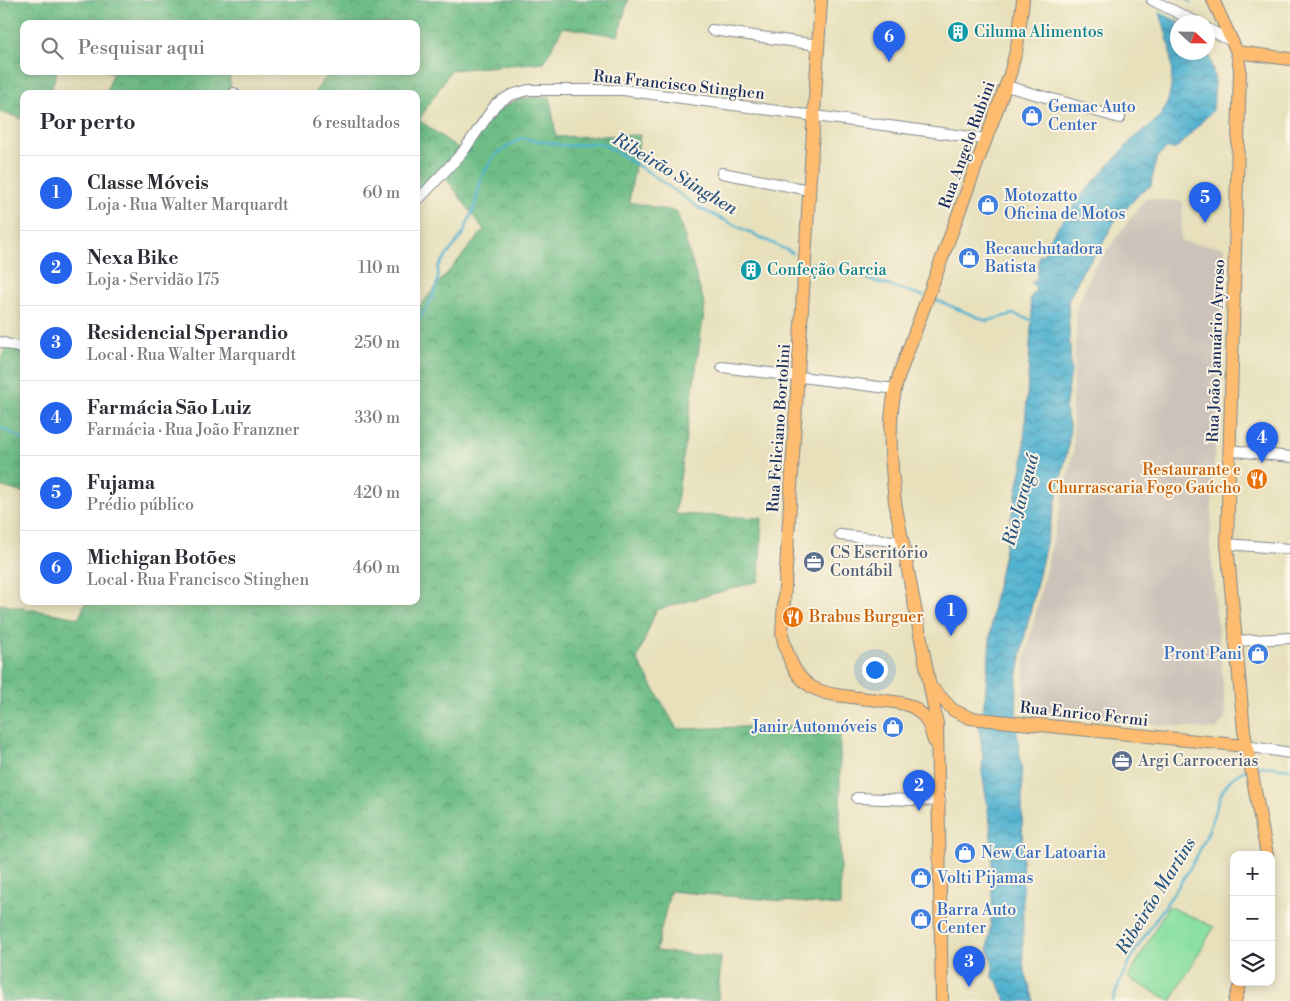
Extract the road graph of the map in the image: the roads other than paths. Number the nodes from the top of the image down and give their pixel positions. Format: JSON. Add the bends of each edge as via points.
{"nodes":[{"id":1,"x":821,"y":0,"type":"edge"},
{"id":2,"x":1023,"y":0,"type":"edge"},
{"id":3,"x":1152,"y":0,"type":"edge"},
{"id":4,"x":1213,"y":0,"type":"edge"},
{"id":5,"x":1182,"y":15,"type":"edge"},
{"id":6,"x":712,"y":30,"type":"dead end"},
{"id":7,"x":1215,"y":33,"type":"edge"},
{"id":8,"x":818,"y":45,"type":"junction"},
{"id":9,"x":1236,"y":47,"type":"junction"},
{"id":10,"x":1290,"y":59,"type":"edge"},
{"id":11,"x":1006,"y":86,"type":"junction"},
{"id":12,"x":814,"y":115,"type":"junction"},
{"id":13,"x":1120,"y":118,"type":"dead end"},
{"id":14,"x":986,"y":139,"type":"junction"},
{"id":15,"x":722,"y":174,"type":"dead end"},
{"id":16,"x":810,"y":190,"type":"junction"},
{"id":17,"x":420,"y":198,"type":"edge"},
{"id":18,"x":0,"y":342,"type":"edge"},
{"id":19,"x":20,"y":348,"type":"edge"},
{"id":20,"x":722,"y":367,"type":"dead end"},
{"id":21,"x":799,"y":378,"type":"junction"},
{"id":22,"x":895,"y":389,"type":"junction"},
{"id":23,"x":1229,"y":450,"type":"junction"},
{"id":24,"x":1290,"y":457,"type":"edge"},
{"id":25,"x":840,"y":535,"type":"dead end"},
{"id":26,"x":902,"y":542,"type":"junction"},
{"id":27,"x":1226,"y":544,"type":"junction"},
{"id":28,"x":1290,"y":549,"type":"edge"},
{"id":29,"x":1290,"y":638,"type":"edge"},
{"id":30,"x":1234,"y":641,"type":"junction"},
{"id":31,"x":930,"y":686,"type":"junction"},
{"id":32,"x":908,"y":704,"type":"junction"},
{"id":33,"x":1246,"y":746,"type":"junction"},
{"id":34,"x":1290,"y":753,"type":"edge"},
{"id":35,"x":939,"y":756,"type":"junction"},
{"id":36,"x":857,"y":798,"type":"dead end"},
{"id":37,"x":940,"y":801,"type":"junction"},
{"id":38,"x":1267,"y":851,"type":"edge"},
{"id":39,"x":1240,"y":986,"type":"edge"},
{"id":40,"x":942,"y":1001,"type":"edge"},
{"id":41,"x":1235,"y":1001,"type":"edge"}],
"edges":[{"from":1,"to":8,"type":"main road","name":"Rua Feliciano Bortolini"},
{"from":2,"to":11,"type":"main road","name":"Rua Angelo Rubini","via":[[1017,47]]},
{"from":3,"to":5,"type":"street"},
{"from":4,"to":9,"type":"main road","name":"Rua João Januário Ayroso"},
{"from":6,"to":8,"type":"street"},
{"from":7,"to":9,"type":"street"},
{"from":8,"to":12,"type":"main road","name":"Rua Feliciano Bortolini"},
{"from":9,"to":10,"type":"main road"},
{"from":9,"to":23,"type":"main road","name":"Rua João Januário Ayroso","via":[[1241,88]]},
{"from":11,"to":13,"type":"street"},
{"from":11,"to":14,"type":"main road","name":"Rua Angelo Rubini"},
{"from":12,"to":14,"type":"street","name":"Rua Francisco Stinghen"},
{"from":12,"to":16,"type":"main road","name":"Rua Feliciano Bortolini"},
{"from":12,"to":17,"type":"street","name":"Rua Francisco Stinghen","via":[[623,90],[528,90],[510,95],[496,104],[462,153]]},
{"from":14,"to":22,"type":"main road","name":"Rua Angelo Rubini"},
{"from":15,"to":16,"type":"street"},
{"from":16,"to":21,"type":"main road","name":"Rua Feliciano Bortolini"},
{"from":18,"to":19,"type":"street"},
{"from":20,"to":21,"type":"street"},
{"from":21,"to":22,"type":"street"},
{"from":21,"to":32,"type":"main road","name":"Rua Feliciano Bortolini","via":[[782,634],[787,657],[794,673],[807,686],[821,692]]},
{"from":22,"to":26,"type":"main road","name":"Rua Angelo Rubini","via":[[892,468]]},
{"from":23,"to":24,"type":"street"},
{"from":23,"to":27,"type":"main road","name":"Rua João Januário Ayroso"},
{"from":25,"to":26,"type":"street"},
{"from":26,"to":31,"type":"main road","name":"Rua Angelo Rubini"},
{"from":27,"to":28,"type":"street"},
{"from":27,"to":30,"type":"main road","name":"Rua João Januário Ayroso"},
{"from":29,"to":30,"type":"street"},
{"from":30,"to":33,"type":"main road","name":"Rua João Januário Ayroso"},
{"from":31,"to":32,"type":"main road","via":[[921,699]]},
{"from":31,"to":33,"type":"main road","name":"Rua Enrico Fermi","via":[[953,710],[972,718]]},
{"from":31,"to":35,"type":"main road","name":"Rua Angelo Rubini"},
{"from":32,"to":35,"type":"main road","via":[[927,722]]},
{"from":33,"to":34,"type":"street"},
{"from":33,"to":38,"type":"main road","name":"Rua João Januário Ayroso"},
{"from":35,"to":37,"type":"main road","name":"Rua Angelo Rubini"},
{"from":36,"to":37,"type":"street"},
{"from":37,"to":40,"type":"main road","name":"Rua Angelo Rubini"},
{"from":39,"to":41,"type":"main road"}]}
